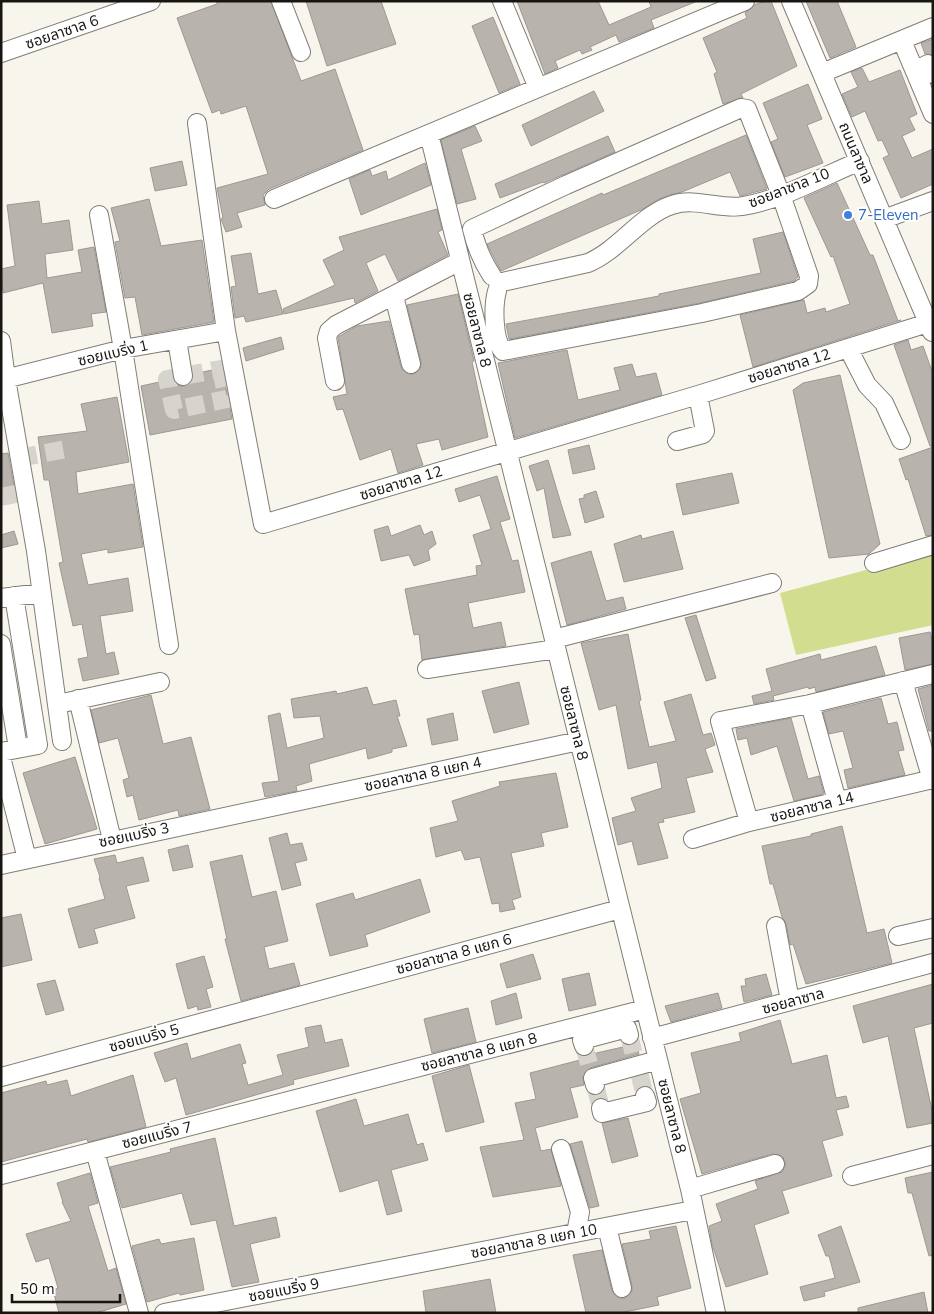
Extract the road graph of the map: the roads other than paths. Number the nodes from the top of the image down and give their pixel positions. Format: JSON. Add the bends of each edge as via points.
{"nodes":[{"id":1,"x":151,"y":1,"type":"edge"},
{"id":2,"x":281,"y":1,"type":"edge"},
{"id":3,"x":502,"y":1,"type":"edge"},
{"id":4,"x":745,"y":1,"type":"edge"},
{"id":5,"x":791,"y":1,"type":"edge"},
{"id":6,"x":933,"y":27,"type":"edge"},
{"id":7,"x":902,"y":41,"type":"junction"},
{"id":8,"x":301,"y":52,"type":"dead end"},
{"id":9,"x":1,"y":53,"type":"edge"},
{"id":10,"x":915,"y":71,"type":"junction"},
{"id":11,"x":822,"y":73,"type":"junction"},
{"id":12,"x":933,"y":74,"type":"edge"},
{"id":13,"x":538,"y":88,"type":"junction"},
{"id":14,"x":928,"y":91,"type":"edge"},
{"id":15,"x":933,"y":114,"type":"edge"},
{"id":16,"x":197,"y":123,"type":"dead end"},
{"id":17,"x":428,"y":134,"type":"junction"},
{"id":18,"x":860,"y":161,"type":"junction"},
{"id":19,"x":781,"y":195,"type":"junction"},
{"id":20,"x":274,"y":199,"type":"dead end"},
{"id":21,"x":933,"y":201,"type":"edge"},
{"id":22,"x":99,"y":215,"type":"dead end"},
{"id":23,"x":884,"y":219,"type":"junction"},
{"id":24,"x":460,"y":261,"type":"junction"},
{"id":25,"x":464,"y":279,"type":"junction"},
{"id":26,"x":496,"y":283,"type":"junction"},
{"id":27,"x":394,"y":296,"type":"junction"},
{"id":28,"x":470,"y":301,"type":"junction"},
{"id":29,"x":931,"y":329,"type":"edge"},
{"id":30,"x":226,"y":331,"type":"junction"},
{"id":31,"x":177,"y":340,"type":"junction"},
{"id":32,"x":1,"y":341,"type":"edge"},
{"id":33,"x":848,"y":348,"type":"junction"},
{"id":34,"x":123,"y":349,"type":"junction"},
{"id":35,"x":411,"y":364,"type":"dead end"},
{"id":36,"x":184,"y":376,"type":"dead end"},
{"id":37,"x":4,"y":380,"type":"edge"},
{"id":38,"x":335,"y":381,"type":"dead end"},
{"id":39,"x":698,"y":395,"type":"junction"},
{"id":40,"x":900,"y":440,"type":"dead end"},
{"id":41,"x":677,"y":441,"type":"dead end"},
{"id":42,"x":506,"y":451,"type":"junction"},
{"id":43,"x":933,"y":545,"type":"edge"},
{"id":44,"x":874,"y":563,"type":"dead end"},
{"id":45,"x":772,"y":583,"type":"dead end"},
{"id":46,"x":42,"y":593,"type":"junction"},
{"id":47,"x":8,"y":597,"type":"edge"},
{"id":48,"x":1,"y":644,"type":"edge"},
{"id":49,"x":555,"y":644,"type":"junction"},
{"id":50,"x":169,"y":645,"type":"dead end"},
{"id":51,"x":427,"y":669,"type":"dead end"},
{"id":52,"x":933,"y":674,"type":"edge"},
{"id":53,"x":903,"y":681,"type":"junction"},
{"id":54,"x":160,"y":682,"type":"dead end"},
{"id":55,"x":78,"y":699,"type":"junction"},
{"id":56,"x":57,"y":704,"type":"junction"},
{"id":57,"x":810,"y":704,"type":"junction"},
{"id":58,"x":62,"y":741,"type":"dead end"},
{"id":59,"x":579,"y":742,"type":"junction"},
{"id":60,"x":10,"y":750,"type":"edge"},
{"id":61,"x":1,"y":757,"type":"edge"},
{"id":62,"x":932,"y":780,"type":"edge"},
{"id":63,"x":837,"y":801,"type":"junction"},
{"id":64,"x":268,"y":807,"type":"joint"},
{"id":65,"x":749,"y":822,"type":"junction"},
{"id":66,"x":112,"y":840,"type":"junction"},
{"id":67,"x":692,"y":840,"type":"dead end"},
{"id":68,"x":27,"y":859,"type":"junction"},
{"id":69,"x":1,"y":865,"type":"edge"},
{"id":70,"x":620,"y":909,"type":"junction"},
{"id":71,"x":776,"y":926,"type":"dead end"},
{"id":72,"x":933,"y":928,"type":"edge"},
{"id":73,"x":898,"y":936,"type":"dead end"},
{"id":74,"x":933,"y":963,"type":"edge"},
{"id":75,"x":287,"y":999,"type":"joint"},
{"id":76,"x":790,"y":1001,"type":"junction"},
{"id":77,"x":645,"y":1009,"type":"junction"},
{"id":78,"x":628,"y":1035,"type":"dead end"},
{"id":79,"x":652,"y":1038,"type":"junction"},
{"id":80,"x":584,"y":1046,"type":"dead end"},
{"id":81,"x":658,"y":1060,"type":"junction"},
{"id":82,"x":1,"y":1077,"type":"edge"},
{"id":83,"x":595,"y":1085,"type":"dead end"},
{"id":84,"x":312,"y":1095,"type":"joint"},
{"id":85,"x":645,"y":1096,"type":"dead end"},
{"id":86,"x":601,"y":1108,"type":"dead end"},
{"id":87,"x":561,"y":1149,"type":"dead end"},
{"id":88,"x":95,"y":1150,"type":"junction"},
{"id":89,"x":933,"y":1155,"type":"edge"},
{"id":90,"x":775,"y":1164,"type":"dead end"},
{"id":91,"x":1,"y":1174,"type":"edge"},
{"id":92,"x":852,"y":1176,"type":"dead end"},
{"id":93,"x":690,"y":1189,"type":"junction"},
{"id":94,"x":693,"y":1210,"type":"junction"},
{"id":95,"x":607,"y":1227,"type":"junction"},
{"id":96,"x":576,"y":1233,"type":"junction"},
{"id":97,"x":374,"y":1272,"type":"joint"},
{"id":98,"x":622,"y":1288,"type":"dead end"},
{"id":99,"x":139,"y":1313,"type":"edge"},
{"id":100,"x":164,"y":1313,"type":"edge"},
{"id":101,"x":716,"y":1313,"type":"edge"}],
"edges":[{"from":1,"to":9,"type":"street","name":"ซอยลาซาล 6"},
{"from":2,"to":8,"type":"street"},
{"from":3,"to":13,"type":"street"},
{"from":4,"to":13,"type":"street"},
{"from":5,"to":11,"type":"street","name":"ถนนลาซาล"},
{"from":6,"to":7,"type":"street"},
{"from":7,"to":10,"type":"street"},
{"from":7,"to":11,"type":"street"},
{"from":10,"to":12,"type":"street","via":[[928,64]]},
{"from":10,"to":14,"type":"street"},
{"from":11,"to":18,"type":"street","name":"ถนนลาซาล"},
{"from":13,"to":17,"type":"street"},
{"from":14,"to":15,"type":"street"},
{"from":16,"to":30,"type":"street","name":"ซอยลาซาล 12"},
{"from":17,"to":20,"type":"street"},
{"from":17,"to":24,"type":"street","name":"ซอยลาซาล 8"},
{"from":18,"to":19,"type":"street","name":"ซอยลาซาล 10"},
{"from":18,"to":23,"type":"street","name":"ถนนลาซาล"},
{"from":19,"to":26,"type":"street","name":"ซอยลาซาล 10","via":[[741,206],[688,202],[671,205],[652,216],[601,258]]},
{"from":19,"to":26,"type":"street","via":[[747,109],[741,108],[472,229],[484,264]]},
{"from":19,"to":26,"type":"street","via":[[809,276],[808,284],[798,291],[503,351],[499,346],[494,305]]},
{"from":21,"to":23,"type":"street"},
{"from":22,"to":34,"type":"street"},
{"from":23,"to":29,"type":"street","name":"ถนนลาซาล"},
{"from":24,"to":25,"type":"street","name":"ซอยลาซาล 8"},
{"from":24,"to":27,"type":"street"},
{"from":25,"to":26,"type":"street","name":"ซอยลาซาล 10","via":[[485,274]]},
{"from":25,"to":28,"type":"street","name":"ซอยลาซาล 8"},
{"from":26,"to":28,"type":"street","name":"ซอยลาซาล 10","via":[[490,296]]},
{"from":27,"to":35,"type":"street"},
{"from":27,"to":38,"type":"street","via":[[329,331],[327,338]]},
{"from":28,"to":42,"type":"street","name":"ซอยลาซาล 8"},
{"from":29,"to":33,"type":"street","name":"ซอยลาซาล 12"},
{"from":30,"to":31,"type":"street","name":"ซอยแบริ่ง 1"},
{"from":30,"to":42,"type":"street","name":"ซอยลาซาล 12","via":[[263,524]]},
{"from":31,"to":34,"type":"street","name":"ซอยแบริ่ง 1"},
{"from":31,"to":36,"type":"street"},
{"from":32,"to":37,"type":"street"},
{"from":33,"to":39,"type":"street","name":"ซอยลาซาล 12"},
{"from":33,"to":40,"type":"street","via":[[866,385],[884,404]]},
{"from":34,"to":37,"type":"street","name":"ซอยแบริ่ง 1"},
{"from":34,"to":50,"type":"street"},
{"from":37,"to":46,"type":"street"},
{"from":39,"to":41,"type":"street","via":[[706,432]]},
{"from":39,"to":42,"type":"street","name":"ซอยลาซาล 12"},
{"from":42,"to":49,"type":"street","name":"ซอยลาซาล 8"},
{"from":43,"to":44,"type":"street"},
{"from":45,"to":49,"type":"street"},
{"from":46,"to":47,"type":"street"},
{"from":46,"to":56,"type":"street"},
{"from":47,"to":60,"type":"street","via":[[38,745]]},
{"from":48,"to":60,"type":"street"},
{"from":49,"to":51,"type":"street"},
{"from":49,"to":59,"type":"street","name":"ซอยลาซาล 8"},
{"from":52,"to":53,"type":"street"},
{"from":53,"to":57,"type":"street"},
{"from":53,"to":62,"type":"street"},
{"from":54,"to":55,"type":"street"},
{"from":55,"to":56,"type":"street"},
{"from":55,"to":66,"type":"street"},
{"from":56,"to":58,"type":"street"},
{"from":57,"to":63,"type":"street"},
{"from":57,"to":65,"type":"street","via":[[720,721]]},
{"from":59,"to":64,"type":"street","name":"ซอยลาซาล 8 แยก 4"},
{"from":59,"to":70,"type":"street","name":"ซอยลาซาล 8"},
{"from":61,"to":68,"type":"street"},
{"from":62,"to":63,"type":"street","name":"ซอยลาซาล 14"},
{"from":63,"to":65,"type":"street","name":"ซอยลาซาล 14"},
{"from":64,"to":66,"type":"street","name":"ซอยแบริ่ง 3"},
{"from":65,"to":67,"type":"street","name":"ซอยลาซาล 14"},
{"from":66,"to":68,"type":"street","name":"ซอยแบริ่ง 3"},
{"from":68,"to":69,"type":"street","name":"ซอยแบริ่ง 3"},
{"from":70,"to":75,"type":"street","name":"ซอยลาซาล 8 แยก 6"},
{"from":70,"to":77,"type":"street","name":"ซอยลาซาล 8"},
{"from":71,"to":76,"type":"street"},
{"from":72,"to":73,"type":"street"},
{"from":74,"to":76,"type":"street","name":"ซอยลาซาล"},
{"from":75,"to":82,"type":"street","name":"ซอยแบริ่ง 5"},
{"from":76,"to":79,"type":"street","name":"ซอยลาซาล"},
{"from":77,"to":79,"type":"street","name":"ซอยลาซาล 8"},
{"from":77,"to":84,"type":"street","name":"ซอยลาซาล 8 แยก 8"},
{"from":78,"to":80,"type":"street","via":[[627,1028],[582,1040]]},
{"from":79,"to":81,"type":"street","name":"ซอยลาซาล 8"},
{"from":81,"to":83,"type":"street","via":[[638,1069],[593,1078]]},
{"from":81,"to":93,"type":"street","name":"ซอยลาซาล 8"},
{"from":84,"to":88,"type":"street","name":"ซอยแบริ่ง 7"},
{"from":85,"to":86,"type":"street","via":[[647,1102],[602,1113]]},
{"from":87,"to":96,"type":"street","via":[[580,1212]]},
{"from":88,"to":91,"type":"street","name":"ซอยแบริ่ง 7"},
{"from":88,"to":99,"type":"street"},
{"from":89,"to":92,"type":"street"},
{"from":90,"to":93,"type":"street"},
{"from":93,"to":94,"type":"street","name":"ซอยลาซาล 8"},
{"from":94,"to":95,"type":"street","name":"ซอยลาซาล 8 แยก 10"},
{"from":94,"to":101,"type":"street","name":"ซอยลาซาล 8"},
{"from":95,"to":96,"type":"street","name":"ซอยลาซาล 8 แยก 10"},
{"from":95,"to":98,"type":"street"},
{"from":96,"to":97,"type":"street","name":"ซอยลาซาล 8 แยก 10"},
{"from":97,"to":100,"type":"street","name":"ซอยแบริ่ง 9"}]}
